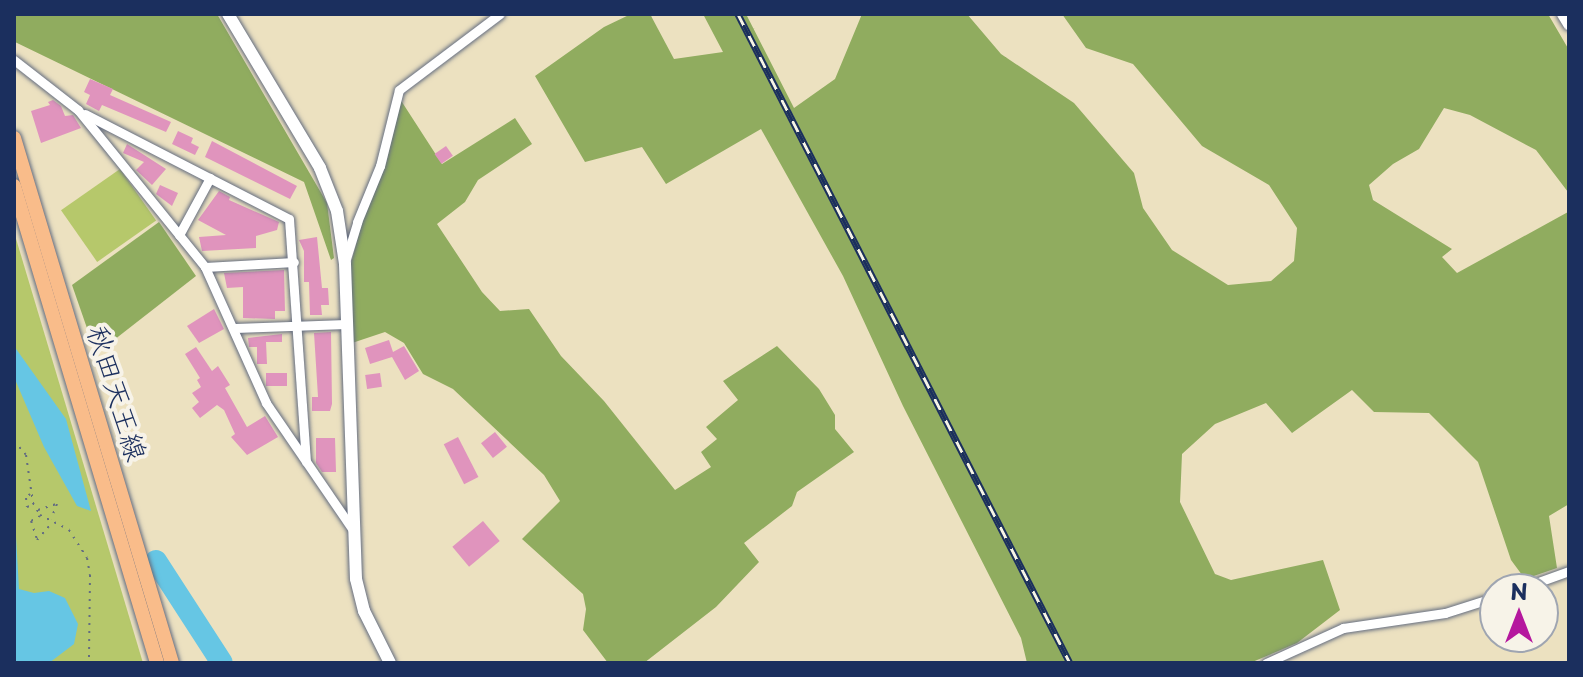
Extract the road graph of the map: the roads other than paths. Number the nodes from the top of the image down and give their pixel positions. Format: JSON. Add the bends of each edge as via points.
{"nodes":[{"id":1,"x":228,"y":14,"type":"edge"},
{"id":2,"x":500,"y":14,"type":"edge"},
{"id":3,"x":1563,"y":14,"type":"edge"},
{"id":4,"x":1569,"y":24,"type":"edge"},
{"id":5,"x":14,"y":60,"type":"edge"},
{"id":6,"x":78,"y":110,"type":"junction"},
{"id":7,"x":14,"y":138,"type":"edge"},
{"id":8,"x":210,"y":178,"type":"junction"},
{"id":9,"x":14,"y":186,"type":"edge"},
{"id":10,"x":179,"y":235,"type":"junction"},
{"id":11,"x":294,"y":262,"type":"junction"},
{"id":12,"x":345,"y":264,"type":"junction"},
{"id":13,"x":205,"y":267,"type":"junction"},
{"id":14,"x":346,"y":324,"type":"junction"},
{"id":15,"x":235,"y":328,"type":"junction"},
{"id":16,"x":298,"y":328,"type":"junction"},
{"id":17,"x":306,"y":461,"type":"junction"},
{"id":18,"x":353,"y":530,"type":"junction"},
{"id":19,"x":1479,"y":602,"type":"edge"},
{"id":20,"x":157,"y":663,"type":"edge"},
{"id":21,"x":172,"y":663,"type":"edge"},
{"id":22,"x":390,"y":663,"type":"edge"},
{"id":23,"x":1266,"y":663,"type":"edge"}],
"edges":[{"from":1,"to":12,"type":"street","via":[[330,189]]},
{"from":2,"to":12,"type":"street","via":[[399,90],[380,166]]},
{"from":3,"to":4,"type":"street"},
{"from":5,"to":6,"type":"street"},
{"from":6,"to":8,"type":"street"},
{"from":6,"to":10,"type":"street"},
{"from":7,"to":21,"type":"main road","name":"秋田天王線"},
{"from":8,"to":10,"type":"street"},
{"from":8,"to":11,"type":"street","via":[[289,219]]},
{"from":9,"to":20,"type":"main road","name":"秋田天王線"},
{"from":10,"to":13,"type":"street"},
{"from":11,"to":13,"type":"street"},
{"from":11,"to":16,"type":"street"},
{"from":12,"to":14,"type":"street"},
{"from":13,"to":15,"type":"street"},
{"from":14,"to":16,"type":"street"},
{"from":14,"to":18,"type":"street"},
{"from":15,"to":16,"type":"street"},
{"from":15,"to":17,"type":"street","via":[[266,403]]},
{"from":16,"to":17,"type":"street"},
{"from":17,"to":18,"type":"street"},
{"from":18,"to":22,"type":"street","via":[[364,611]]},
{"from":19,"to":23,"type":"street","via":[[1445,613],[1343,628]]}]}
